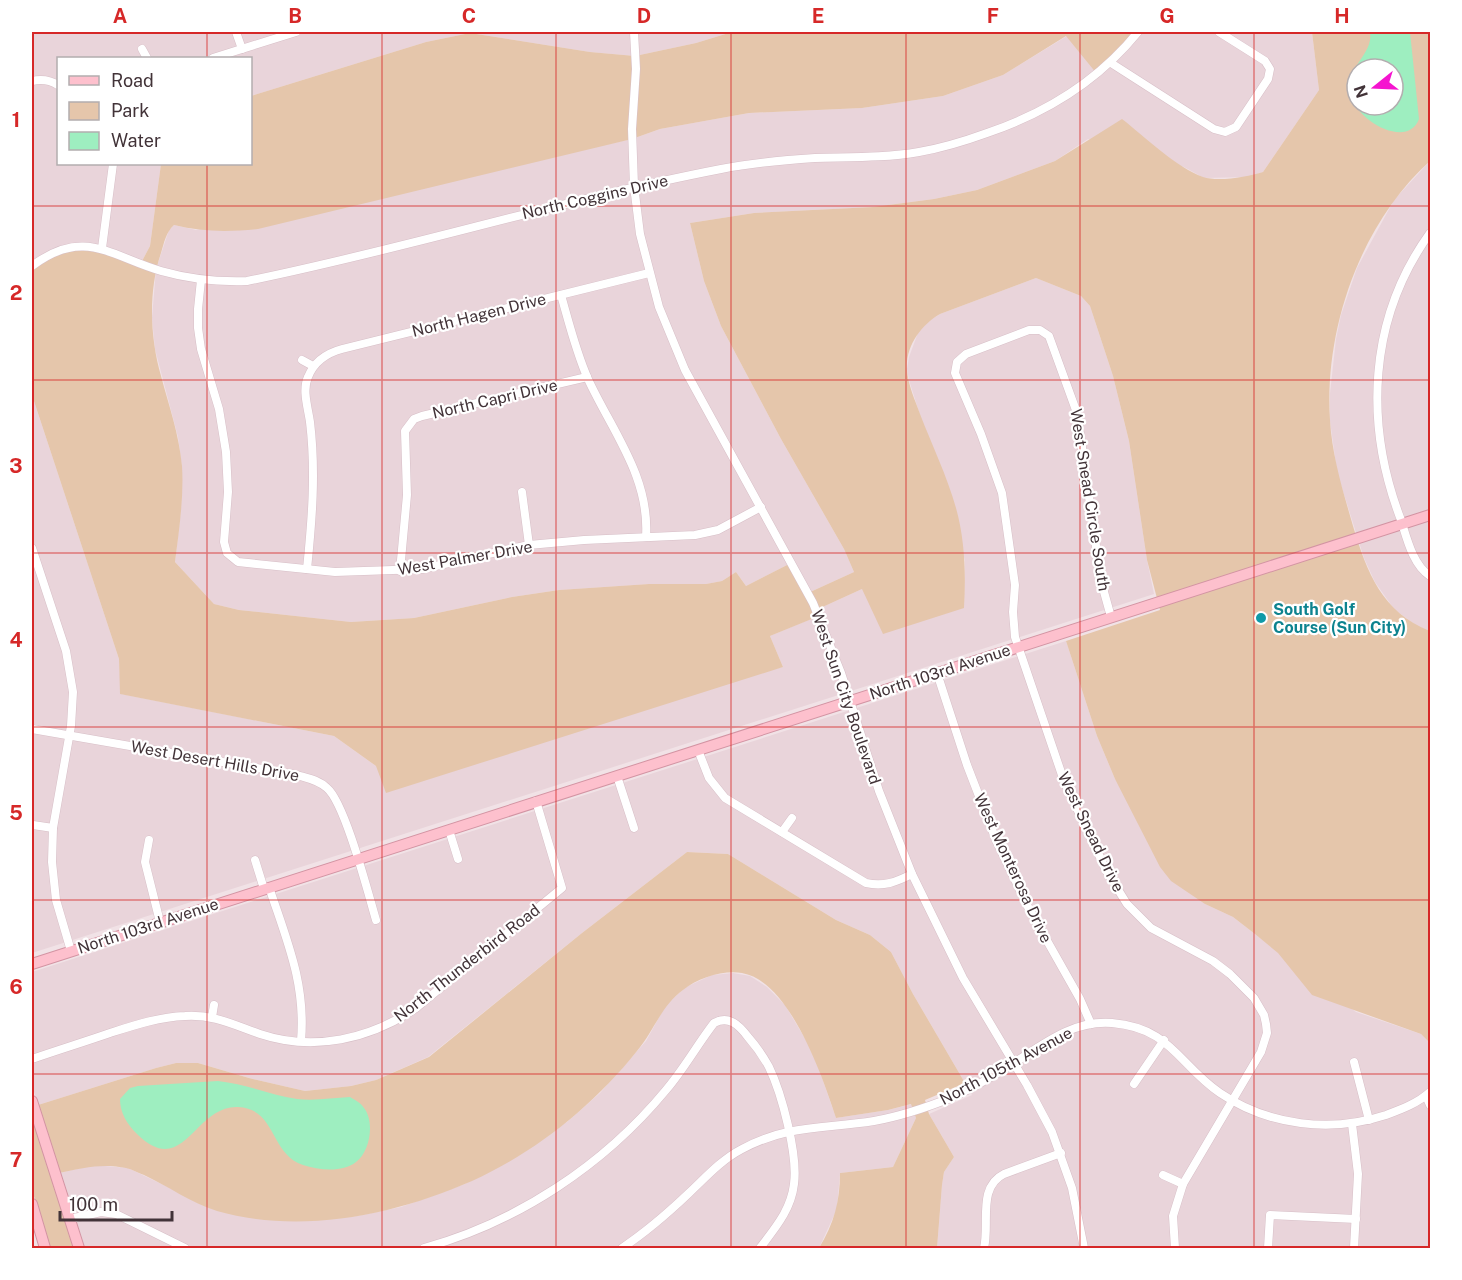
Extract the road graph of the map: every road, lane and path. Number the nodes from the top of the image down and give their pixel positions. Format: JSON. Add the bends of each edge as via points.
{"nodes":[{"id":1,"x":236,"y":32,"type":"edge"},
{"id":2,"x":296,"y":32,"type":"edge"},
{"id":3,"x":634,"y":32,"type":"edge"},
{"id":4,"x":1138,"y":32,"type":"edge"},
{"id":5,"x":1219,"y":32,"type":"edge"},
{"id":6,"x":141,"y":49,"type":"dead end"},
{"id":7,"x":242,"y":49,"type":"junction"},
{"id":8,"x":146,"y":57,"type":"edge"},
{"id":9,"x":216,"y":57,"type":"edge"},
{"id":10,"x":1111,"y":63,"type":"junction"},
{"id":11,"x":32,"y":81,"type":"edge"},
{"id":12,"x":57,"y":84,"type":"edge"},
{"id":13,"x":113,"y":165,"type":"edge"},
{"id":14,"x":634,"y":186,"type":"junction"},
{"id":15,"x":1431,"y":233,"type":"edge"},
{"id":16,"x":102,"y":248,"type":"junction"},
{"id":17,"x":32,"y":266,"type":"edge"},
{"id":18,"x":649,"y":273,"type":"junction"},
{"id":19,"x":201,"y":280,"type":"junction"},
{"id":20,"x":561,"y":295,"type":"junction"},
{"id":21,"x":997,"y":342,"type":"joint"},
{"id":22,"x":302,"y":360,"type":"dead end"},
{"id":23,"x":313,"y":366,"type":"junction"},
{"id":24,"x":587,"y":377,"type":"junction"},
{"id":25,"x":522,"y":492,"type":"dead end"},
{"id":26,"x":761,"y":507,"type":"junction"},
{"id":27,"x":1431,"y":515,"type":"edge"},
{"id":28,"x":1402,"y":524,"type":"junction"},
{"id":29,"x":646,"y":537,"type":"junction"},
{"id":30,"x":529,"y":545,"type":"junction"},
{"id":31,"x":32,"y":548,"type":"edge"},
{"id":32,"x":307,"y":569,"type":"junction"},
{"id":33,"x":400,"y":571,"type":"junction"},
{"id":34,"x":1431,"y":576,"type":"edge"},
{"id":35,"x":1111,"y":617,"type":"junction"},
{"id":36,"x":1018,"y":647,"type":"junction"},
{"id":37,"x":937,"y":673,"type":"junction"},
{"id":38,"x":850,"y":701,"type":"junction"},
{"id":39,"x":32,"y":729,"type":"edge"},
{"id":40,"x":69,"y":736,"type":"junction"},
{"id":41,"x":698,"y":750,"type":"junction"},
{"id":42,"x":617,"y":776,"type":"junction"},
{"id":43,"x":536,"y":801,"type":"junction"},
{"id":44,"x":792,"y":818,"type":"dead end"},
{"id":45,"x":33,"y":825,"type":"dead end"},
{"id":46,"x":54,"y":828,"type":"junction"},
{"id":47,"x":634,"y":828,"type":"dead end"},
{"id":48,"x":449,"y":830,"type":"junction"},
{"id":49,"x":783,"y":832,"type":"junction"},
{"id":50,"x":148,"y":840,"type":"dead end"},
{"id":51,"x":458,"y":858,"type":"dead end"},
{"id":52,"x":357,"y":859,"type":"junction"},
{"id":53,"x":255,"y":860,"type":"dead end"},
{"id":54,"x":912,"y":874,"type":"junction"},
{"id":55,"x":267,"y":888,"type":"junction"},
{"id":56,"x":376,"y":920,"type":"dead end"},
{"id":57,"x":160,"y":922,"type":"junction"},
{"id":58,"x":72,"y":951,"type":"junction"},
{"id":59,"x":32,"y":964,"type":"edge"},
{"id":60,"x":214,"y":1005,"type":"dead end"},
{"id":61,"x":212,"y":1017,"type":"junction"},
{"id":62,"x":1090,"y":1024,"type":"junction"},
{"id":63,"x":1164,"y":1040,"type":"junction"},
{"id":64,"x":301,"y":1041,"type":"junction"},
{"id":65,"x":32,"y":1059,"type":"edge"},
{"id":66,"x":1354,"y":1062,"type":"dead end"},
{"id":67,"x":1014,"y":1063,"type":"junction"},
{"id":68,"x":1134,"y":1084,"type":"dead end"},
{"id":69,"x":1428,"y":1094,"type":"edge"},
{"id":70,"x":1231,"y":1100,"type":"junction"},
{"id":71,"x":32,"y":1101,"type":"edge"},
{"id":72,"x":1431,"y":1105,"type":"edge"},
{"id":73,"x":1369,"y":1120,"type":"junction"},
{"id":74,"x":1352,"y":1124,"type":"junction"},
{"id":75,"x":788,"y":1130,"type":"junction"},
{"id":76,"x":1061,"y":1153,"type":"junction"},
{"id":77,"x":1163,"y":1175,"type":"dead end"},
{"id":78,"x":1183,"y":1184,"type":"junction"},
{"id":79,"x":32,"y":1204,"type":"edge"},
{"id":80,"x":70,"y":1219,"type":"junction"},
{"id":81,"x":1356,"y":1219,"type":"junction"},
{"id":82,"x":635,"y":1245,"type":"edge"},
{"id":83,"x":45,"y":1248,"type":"edge"},
{"id":84,"x":79,"y":1248,"type":"edge"},
{"id":85,"x":185,"y":1248,"type":"edge"},
{"id":86,"x":424,"y":1248,"type":"edge"},
{"id":87,"x":622,"y":1248,"type":"edge"},
{"id":88,"x":760,"y":1248,"type":"edge"},
{"id":89,"x":984,"y":1248,"type":"edge"},
{"id":90,"x":1084,"y":1248,"type":"edge"},
{"id":91,"x":1175,"y":1248,"type":"edge"},
{"id":92,"x":1268,"y":1248,"type":"edge"},
{"id":93,"x":1354,"y":1248,"type":"edge"}],
"edges":[{"from":1,"to":7,"type":"street"},
{"from":2,"to":7,"type":"street"},
{"from":3,"to":14,"type":"street","name":"West Sun City Boulevard"},
{"from":4,"to":10,"type":"street","name":"North Coggins Drive"},
{"from":5,"to":10,"type":"street","via":[[1265,61],[1270,69],[1268,79],[1236,127],[1225,132],[1214,129]]},
{"from":6,"to":8,"type":"street"},
{"from":7,"to":9,"type":"street"},
{"from":10,"to":14,"type":"street","name":"North Coggins Drive","via":[[1080,87],[1030,116],[944,147],[899,155],[747,164]]},
{"from":11,"to":12,"type":"street"},
{"from":13,"to":16,"type":"street"},
{"from":14,"to":18,"type":"street","name":"West Sun City Boulevard"},
{"from":14,"to":19,"type":"street","name":"North Coggins Drive","via":[[275,276],[247,282]]},
{"from":15,"to":28,"type":"street","via":[[1393,304],[1377,381],[1381,453]]},
{"from":16,"to":17,"type":"street","name":"North Coggins Drive","via":[[70,248],[46,256]]},
{"from":16,"to":19,"type":"street","name":"North Coggins Drive","via":[[160,271]]},
{"from":18,"to":20,"type":"street","name":"North Hagen Drive"},
{"from":18,"to":26,"type":"street","name":"West Sun City Boulevard","via":[[658,307],[685,370]]},
{"from":19,"to":32,"type":"street","name":"West Palmer Drive","via":[[201,349],[219,409],[226,452],[227,553],[237,562]]},
{"from":20,"to":23,"type":"street","name":"North Hagen Drive","via":[[333,351]]},
{"from":20,"to":24,"type":"street"},
{"from":21,"to":35,"type":"street","name":"West Snead Circle South","via":[[1029,330],[1040,330],[1049,336],[1081,431],[1101,581]]},
{"from":21,"to":36,"type":"street","name":"West Snead Drive","via":[[962,357],[955,373],[1002,493],[1015,585],[1013,624]]},
{"from":22,"to":23,"type":"street"},
{"from":23,"to":32,"type":"street","via":[[306,384],[314,480]]},
{"from":24,"to":29,"type":"street","via":[[639,480],[645,503]]},
{"from":24,"to":33,"type":"street","name":"North Capri Drive","via":[[422,416],[408,425],[404,438],[407,495]]},
{"from":25,"to":30,"type":"street"},
{"from":26,"to":29,"type":"street","name":"West Palmer Drive","via":[[718,530]]},
{"from":26,"to":38,"type":"street","name":"West Sun City Boulevard","via":[[813,603]]},
{"from":27,"to":28,"type":"street","name":"North 103rd Avenue"},
{"from":28,"to":34,"type":"street","via":[[1416,560]]},
{"from":28,"to":35,"type":"street","name":"North 103rd Avenue"},
{"from":29,"to":30,"type":"street","name":"West Palmer Drive"},
{"from":30,"to":33,"type":"street","name":"West Palmer Drive"},
{"from":31,"to":40,"type":"street","via":[[70,671],[73,692]]},
{"from":32,"to":33,"type":"street","name":"West Palmer Drive"},
{"from":35,"to":36,"type":"street","name":"North 103rd Avenue"},
{"from":36,"to":37,"type":"street","name":"North 103rd Avenue"},
{"from":36,"to":70,"type":"street","name":"West Snead Drive","via":[[1064,781],[1116,890],[1151,928],[1230,974],[1254,998],[1264,1015],[1265,1043]]},
{"from":37,"to":38,"type":"street","name":"North 103rd Avenue"},
{"from":37,"to":62,"type":"street","name":"West Monterosa Drive","via":[[996,840]]},
{"from":38,"to":41,"type":"street","name":"North 103rd Avenue"},
{"from":38,"to":54,"type":"street","name":"West Sun City Boulevard","via":[[879,791]]},
{"from":39,"to":40,"type":"street","name":"West Desert Hills Drive"},
{"from":40,"to":46,"type":"street"},
{"from":40,"to":52,"type":"street","name":"West Desert Hills Drive","via":[[319,782],[339,805]]},
{"from":41,"to":42,"type":"street","name":"North 103rd Avenue"},
{"from":41,"to":49,"type":"street","via":[[709,778],[725,798]]},
{"from":42,"to":43,"type":"street","name":"North 103rd Avenue"},
{"from":42,"to":47,"type":"street"},
{"from":43,"to":48,"type":"street","name":"North 103rd Avenue"},
{"from":43,"to":64,"type":"street","name":"North Thunderbird Road","via":[[562,888],[394,1023],[349,1039]]},
{"from":44,"to":49,"type":"street"},
{"from":45,"to":46,"type":"street"},
{"from":46,"to":58,"type":"street","via":[[53,882]]},
{"from":48,"to":51,"type":"street"},
{"from":48,"to":52,"type":"street","name":"North 103rd Avenue"},
{"from":49,"to":54,"type":"street","via":[[866,883],[888,884]]},
{"from":50,"to":57,"type":"street","via":[[146,869]]},
{"from":52,"to":55,"type":"street","name":"North 103rd Avenue"},
{"from":52,"to":56,"type":"street","name":"West Desert Hills Drive"},
{"from":53,"to":55,"type":"street"},
{"from":54,"to":67,"type":"street","name":"West Sun City Boulevard","via":[[963,978]]},
{"from":55,"to":57,"type":"street","name":"North 103rd Avenue"},
{"from":55,"to":64,"type":"street","via":[[298,977],[303,1008]]},
{"from":57,"to":58,"type":"street","name":"North 103rd Avenue"},
{"from":58,"to":59,"type":"street","name":"North 103rd Avenue"},
{"from":60,"to":61,"type":"street"},
{"from":61,"to":64,"type":"street","name":"North Thunderbird Road","via":[[275,1038]]},
{"from":61,"to":65,"type":"street","name":"North Thunderbird Road","via":[[147,1021]]},
{"from":62,"to":63,"type":"street","name":"North 105th Avenue","via":[[1135,1026]]},
{"from":62,"to":67,"type":"street","name":"North 105th Avenue","via":[[1064,1032]]},
{"from":63,"to":68,"type":"street"},
{"from":63,"to":70,"type":"street","name":"North 105th Avenue","via":[[1197,1074]]},
{"from":66,"to":73,"type":"street"},
{"from":67,"to":75,"type":"street","name":"North 105th Avenue","via":[[962,1092],[901,1115]]},
{"from":67,"to":76,"type":"street","name":"West Sun City Boulevard"},
{"from":69,"to":72,"type":"street"},
{"from":69,"to":73,"type":"street","name":"North 105th Avenue"},
{"from":70,"to":74,"type":"street","name":"North 105th Avenue","via":[[1270,1118],[1311,1125]]},
{"from":70,"to":78,"type":"street","name":"West Snead Drive"},
{"from":71,"to":80,"type":"street"},
{"from":73,"to":74,"type":"street","name":"North 105th Avenue"},
{"from":74,"to":81,"type":"street","via":[[1358,1174]]},
{"from":75,"to":82,"type":"street","name":"North 105th Avenue","via":[[729,1158]]},
{"from":75,"to":86,"type":"street","via":[[778,1090],[764,1058],[735,1022],[720,1020],[666,1090],[606,1151],[517,1211]]},
{"from":75,"to":88,"type":"street","via":[[795,1169],[792,1197],[783,1218]]},
{"from":76,"to":89,"type":"street","via":[[1004,1174],[991,1184]]},
{"from":76,"to":90,"type":"street","name":"West Sun City Boulevard","via":[[1078,1210]]},
{"from":77,"to":78,"type":"street"},
{"from":78,"to":91,"type":"street","name":"West Snead Drive","via":[[1173,1216]]},
{"from":79,"to":83,"type":"street"},
{"from":80,"to":84,"type":"street"},
{"from":80,"to":85,"type":"street","via":[[101,1212],[116,1214]]},
{"from":81,"to":92,"type":"street","via":[[1270,1215]]},
{"from":81,"to":93,"type":"street"},
{"from":82,"to":87,"type":"street","name":"North 105th Avenue"}]}
